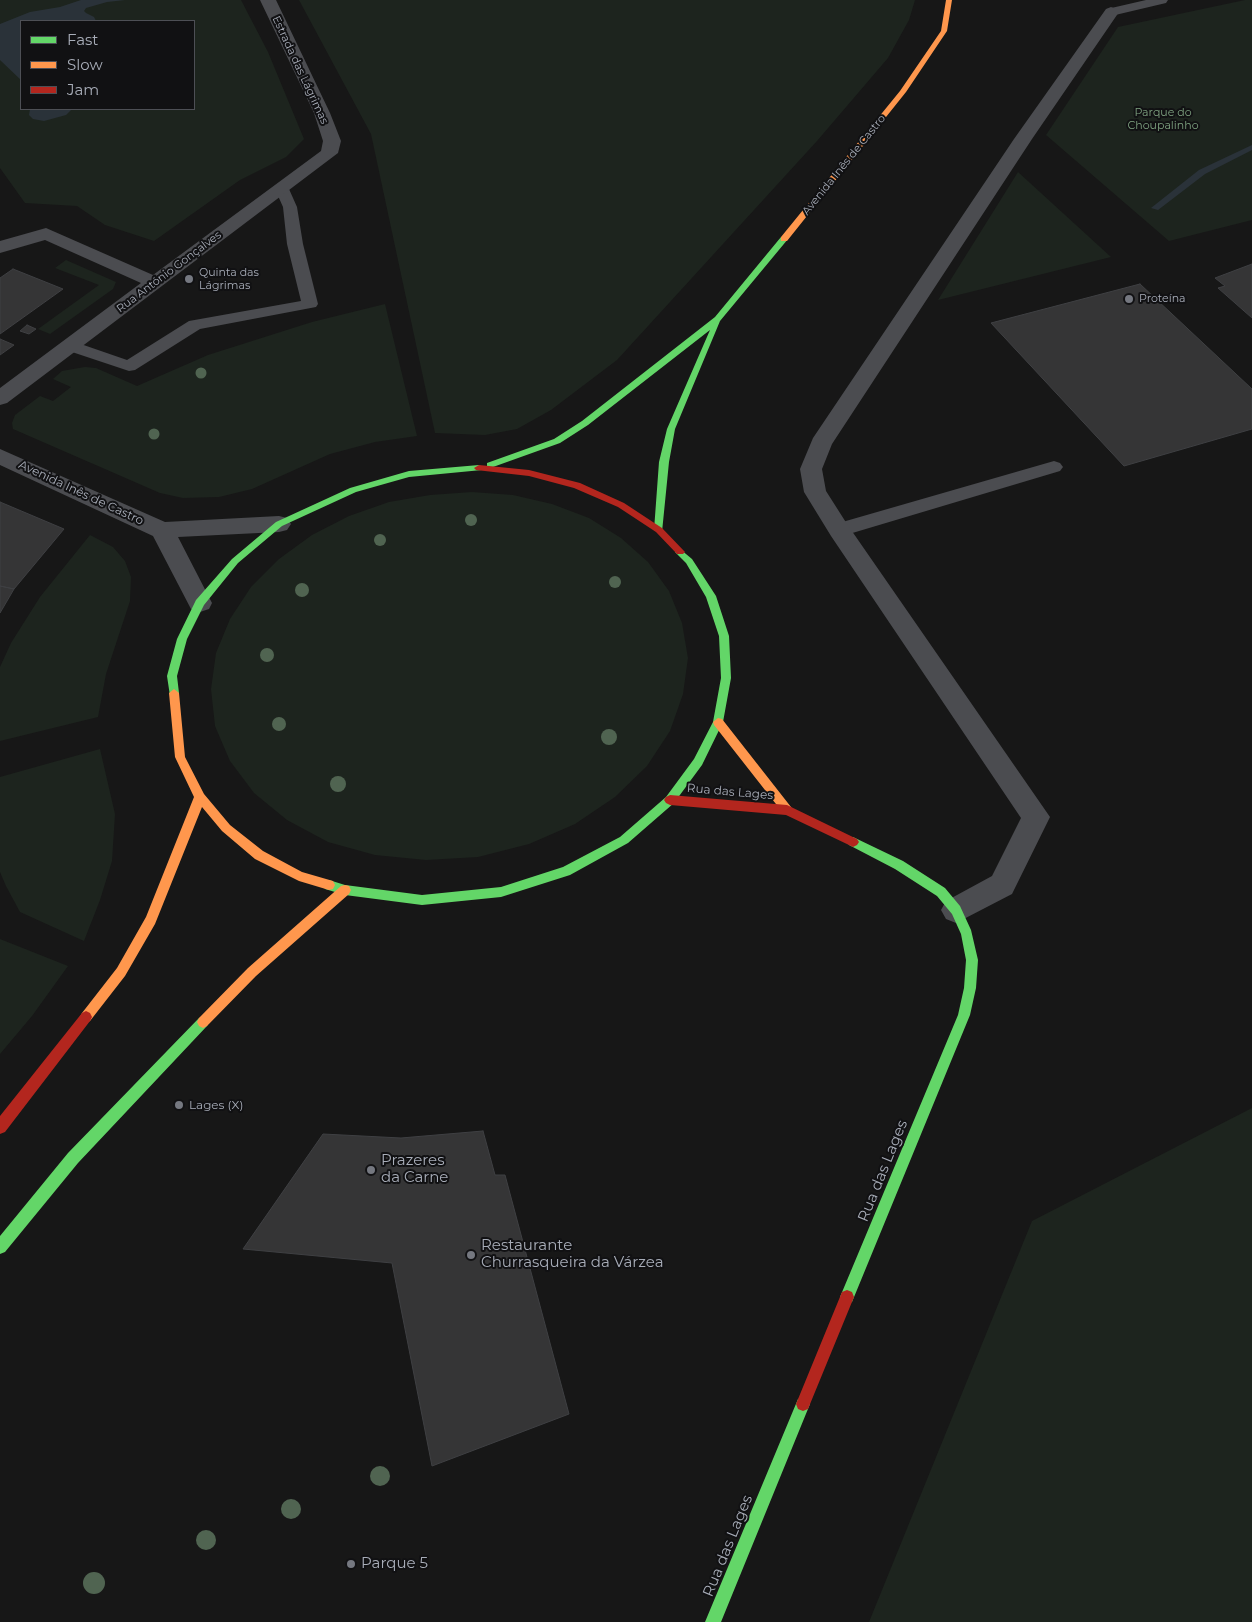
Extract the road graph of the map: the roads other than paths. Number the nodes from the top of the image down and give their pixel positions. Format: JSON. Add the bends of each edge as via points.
{"nodes":[{"id":1,"x":268,"y":0,"type":"edge"},
{"id":2,"x":949,"y":0,"type":"edge"},
{"id":3,"x":1162,"y":0,"type":"edge"},
{"id":4,"x":1110,"y":12,"type":"joint"},
{"id":5,"x":332,"y":141,"type":"joint"},
{"id":6,"x":282,"y":189,"type":"junction"},
{"id":7,"x":0,"y":247,"type":"edge"},
{"id":8,"x":154,"y":282,"type":"junction"},
{"id":9,"x":718,"y":319,"type":"junction"},
{"id":10,"x":72,"y":346,"type":"junction"},
{"id":11,"x":0,"y":398,"type":"edge"},
{"id":12,"x":0,"y":456,"type":"edge"},
{"id":13,"x":1054,"y":467,"type":"dead end"},
{"id":14,"x":479,"y":468,"type":"junction"},
{"id":15,"x":279,"y":524,"type":"junction"},
{"id":16,"x":162,"y":530,"type":"junction"},
{"id":17,"x":659,"y":530,"type":"junction"},
{"id":18,"x":838,"y":530,"type":"junction"},
{"id":19,"x":200,"y":603,"type":"junction"},
{"id":20,"x":718,"y":722,"type":"junction"},
{"id":21,"x":200,"y":798,"type":"junction"},
{"id":22,"x":670,"y":800,"type":"junction"},
{"id":23,"x":787,"y":810,"type":"junction"},
{"id":24,"x":345,"y":890,"type":"junction"},
{"id":25,"x":956,"y":910,"type":"junction"},
{"id":26,"x":0,"y":1127,"type":"edge"},
{"id":27,"x":0,"y":1247,"type":"edge"},
{"id":28,"x":713,"y":1622,"type":"edge"}],
"edges":[{"from":1,"to":5,"type":"street","name":"Estrada das Lágrimas"},
{"from":2,"to":9,"type":"main road","name":"Avenida Inês de Castro","via":[[944,31],[904,92]]},
{"from":3,"to":4,"type":"lane"},
{"from":4,"to":18,"type":"street","via":[[822,443],[811,469],[815,492]]},
{"from":5,"to":6,"type":"street","name":"Rua António Gonçalves","via":[[329,153]]},
{"from":6,"to":8,"type":"street","name":"Rua António Gonçalves"},
{"from":6,"to":10,"type":"lane","via":[[290,207],[295,244],[310,304],[195,325],[129,366]]},
{"from":7,"to":8,"type":"street","via":[[46,234]]},
{"from":8,"to":10,"type":"street","name":"Rua António Gonçalves"},
{"from":9,"to":14,"type":"main road","name":"Avenida Inês de Castro","via":[[607,408],[557,441]]},
{"from":9,"to":17,"type":"main road","name":"Avenida Inês de Castro","via":[[671,428],[664,462]]},
{"from":10,"to":11,"type":"street","name":"Rua António Gonçalves"},
{"from":12,"to":16,"type":"street","name":"Avenida Inês de Castro"},
{"from":13,"to":18,"type":"lane"},
{"from":14,"to":15,"type":"main road","via":[[409,474],[353,490]]},
{"from":14,"to":17,"type":"main road","via":[[529,473],[577,485],[621,504]]},
{"from":15,"to":16,"type":"street","name":"Avenida Inês de Castro"},
{"from":15,"to":19,"type":"main road","via":[[235,560]]},
{"from":16,"to":19,"type":"street"},
{"from":17,"to":20,"type":"main road","via":[[689,561],[711,596],[724,636],[726,678]]},
{"from":18,"to":25,"type":"street","via":[[1036,817],[1002,885]]},
{"from":19,"to":21,"type":"main road","via":[[182,639],[172,676],[180,757]]},
{"from":20,"to":22,"type":"main road","via":[[698,762]]},
{"from":20,"to":23,"type":"main road","name":"Rua das Lages"},
{"from":21,"to":24,"type":"main road","via":[[226,828],[259,855],[299,876]]},
{"from":21,"to":26,"type":"main road","via":[[151,920],[121,972]]},
{"from":22,"to":23,"type":"main road","name":"Rua das Lages"},
{"from":22,"to":24,"type":"main road","via":[[624,840],[566,871],[501,892],[422,900]]},
{"from":23,"to":25,"type":"main road","name":"Rua das Lages","via":[[920,876],[941,892]]},
{"from":24,"to":27,"type":"main road","via":[[252,972],[155,1071],[73,1158]]},
{"from":25,"to":28,"type":"main road","name":"Rua das Lages","via":[[972,960],[964,1015]]}]}
